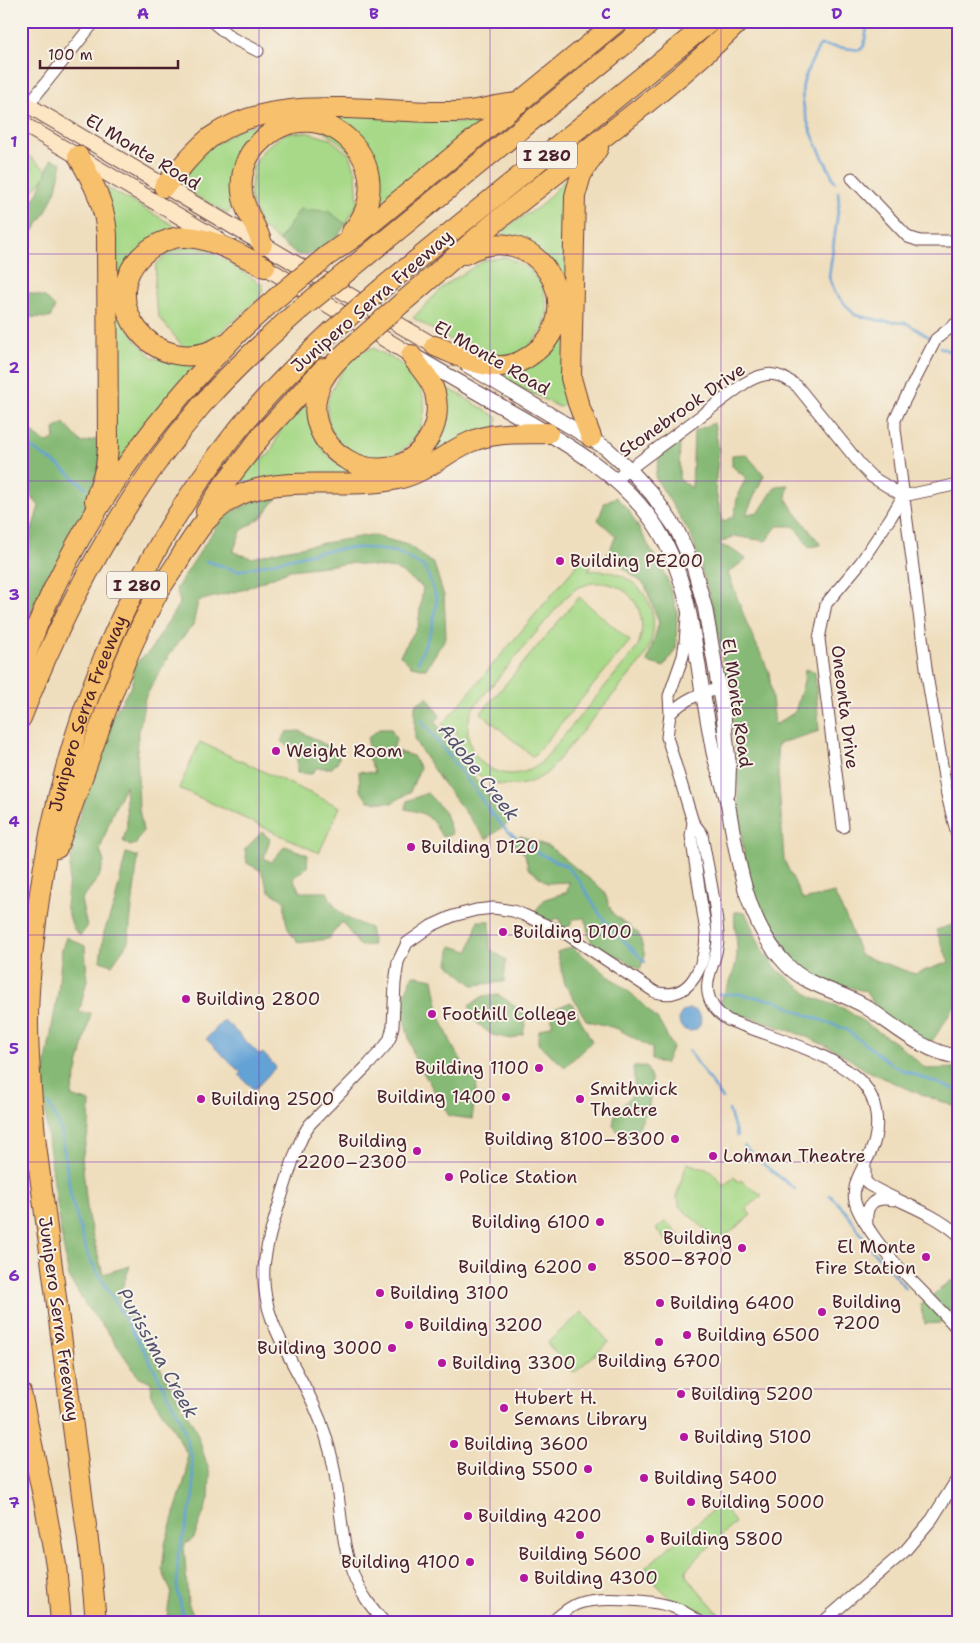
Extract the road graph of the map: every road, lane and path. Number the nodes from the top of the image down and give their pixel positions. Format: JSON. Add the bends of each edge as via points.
{"nodes":[{"id":1,"x":95,"y":21,"type":"edge"},
{"id":2,"x":211,"y":21,"type":"edge"},
{"id":3,"x":618,"y":21,"type":"edge"},
{"id":4,"x":653,"y":21,"type":"edge"},
{"id":5,"x":711,"y":21,"type":"edge"},
{"id":6,"x":740,"y":21,"type":"edge"},
{"id":7,"x":258,"y":51,"type":"dead end"},
{"id":8,"x":519,"y":103,"type":"junction"},
{"id":9,"x":24,"y":108,"type":"edge"},
{"id":10,"x":21,"y":123,"type":"edge"},
{"id":11,"x":611,"y":132,"type":"junction"},
{"id":12,"x":78,"y":156,"type":"junction"},
{"id":13,"x":852,"y":178,"type":"dead end"},
{"id":14,"x":164,"y":187,"type":"junction"},
{"id":15,"x":959,"y":243,"type":"edge"},
{"id":16,"x":262,"y":244,"type":"junction"},
{"id":17,"x":327,"y":256,"type":"junction"},
{"id":18,"x":265,"y":267,"type":"junction"},
{"id":19,"x":431,"y":278,"type":"junction"},
{"id":20,"x":959,"y":321,"type":"edge"},
{"id":21,"x":234,"y":337,"type":"junction"},
{"id":22,"x":355,"y":344,"type":"junction"},
{"id":23,"x":435,"y":346,"type":"junction"},
{"id":24,"x":411,"y":354,"type":"junction"},
{"id":25,"x":548,"y":434,"type":"junction"},
{"id":26,"x":591,"y":437,"type":"junction"},
{"id":27,"x":629,"y":468,"type":"junction"},
{"id":28,"x":616,"y":479,"type":"junction"},
{"id":29,"x":959,"y":484,"type":"edge"},
{"id":30,"x":903,"y":496,"type":"junction"},
{"id":31,"x":193,"y":537,"type":"junction"},
{"id":32,"x":66,"y":564,"type":"junction"},
{"id":33,"x":681,"y":584,"type":"junction"},
{"id":34,"x":21,"y":669,"type":"edge"},
{"id":35,"x":719,"y":689,"type":"junction"},
{"id":36,"x":703,"y":692,"type":"junction"},
{"id":37,"x":670,"y":714,"type":"junction"},
{"id":38,"x":21,"y":718,"type":"edge"},
{"id":39,"x":728,"y":806,"type":"junction"},
{"id":40,"x":693,"y":822,"type":"junction"},
{"id":41,"x":843,"y":827,"type":"dead end"},
{"id":42,"x":959,"y":843,"type":"edge"},
{"id":43,"x":40,"y":889,"type":"junction"},
{"id":44,"x":959,"y":1058,"type":"edge"},
{"id":45,"x":866,"y":1162,"type":"junction"},
{"id":46,"x":900,"y":1201,"type":"junction"},
{"id":47,"x":867,"y":1227,"type":"junction"},
{"id":48,"x":959,"y":1235,"type":"edge"},
{"id":49,"x":959,"y":1331,"type":"edge"},
{"id":50,"x":21,"y":1393,"type":"edge"},
{"id":51,"x":959,"y":1476,"type":"edge"},
{"id":52,"x":61,"y":1622,"type":"edge"},
{"id":53,"x":96,"y":1622,"type":"edge"},
{"id":54,"x":384,"y":1622,"type":"edge"},
{"id":55,"x":552,"y":1622,"type":"edge"},
{"id":56,"x":700,"y":1622,"type":"edge"},
{"id":57,"x":823,"y":1622,"type":"edge"}],
"edges":[{"from":1,"to":9,"type":"street"},
{"from":2,"to":7,"type":"street","via":[[232,38]]},
{"from":3,"to":8,"type":"highway"},
{"from":4,"to":38,"type":"highway","name":"Junipero Serra Freeway","number":"I 280","bridge":true,"via":[[264,341],[201,407],[136,492],[104,541],[51,646]]},
{"from":5,"to":43,"type":"highway","name":"Junipero Serra Freeway","number":"I 280","bridge":true,"via":[[331,332],[290,370],[233,436],[173,520],[145,567],[120,619],[99,669],[63,779]]},
{"from":6,"to":11,"type":"highway"},
{"from":8,"to":14,"type":"highway","via":[[454,112],[311,109],[265,114],[232,124],[211,137]]},
{"from":8,"to":17,"type":"highway"},
{"from":9,"to":14,"type":"main road","name":"El Monte Road"},
{"from":10,"to":12,"type":"main road","name":"El Monte Road"},
{"from":11,"to":19,"type":"highway","via":[[504,215]]},
{"from":11,"to":26,"type":"highway","via":[[581,175],[574,208],[571,378]]},
{"from":12,"to":18,"type":"main road","name":"El Monte Road"},
{"from":12,"to":32,"type":"highway","via":[[97,190],[106,222],[109,430],[106,467],[100,486]]},
{"from":13,"to":15,"type":"street","via":[[908,237],[920,241]]},
{"from":14,"to":16,"type":"main road","name":"El Monte Road"},
{"from":16,"to":17,"type":"highway","via":[[243,201],[245,165],[256,145],[271,132],[298,122],[318,124],[338,131],[354,144],[366,164],[370,186],[362,217],[352,232]]},
{"from":16,"to":23,"type":"main road","name":"El Monte Road"},
{"from":17,"to":21,"type":"highway","bridge":true},
{"from":18,"to":21,"type":"highway","via":[[214,242],[184,237],[156,244],[141,257],[130,274],[126,296],[130,319],[153,345],[174,354],[195,354],[221,346]]},
{"from":18,"to":24,"type":"main road","name":"El Monte Road"},
{"from":19,"to":22,"type":"highway","bridge":true},
{"from":19,"to":23,"type":"highway","via":[[473,249],[509,245],[530,253],[548,271],[554,282],[558,308],[547,341],[518,363],[506,366],[485,364]]},
{"from":20,"to":30,"type":"street","via":[[936,339],[896,420]]},
{"from":21,"to":32,"type":"highway","via":[[143,444]]},
{"from":22,"to":24,"type":"highway","via":[[332,366],[323,380],[316,414],[328,445],[345,460],[362,467],[382,468],[402,463],[418,452],[434,426],[434,392]]},
{"from":22,"to":31,"type":"highway","via":[[326,366],[262,435],[208,509]]},
{"from":23,"to":26,"type":"street","name":"El Monte Road"},
{"from":24,"to":25,"type":"street","name":"El Monte Road"},
{"from":25,"to":28,"type":"street","name":"El Monte Road"},
{"from":25,"to":31,"type":"highway","via":[[503,434],[481,438],[426,468],[395,480],[256,489],[222,505]]},
{"from":26,"to":27,"type":"street","name":"El Monte Road"},
{"from":27,"to":28,"type":"street","name":"Stonebrook Drive"},
{"from":27,"to":30,"type":"street","name":"Stonebrook Drive","via":[[745,383],[757,376],[772,374],[797,386],[864,469]]},
{"from":27,"to":35,"type":"street","name":"El Monte Road","via":[[665,511],[686,548],[700,588]]},
{"from":28,"to":33,"type":"street","name":"El Monte Road","via":[[651,519],[672,556]]},
{"from":29,"to":30,"type":"street"},
{"from":30,"to":41,"type":"street","name":"Oneonta Drive","via":[[861,562],[826,604],[819,639]]},
{"from":30,"to":42,"type":"street","via":[[927,675],[947,794]]},
{"from":31,"to":43,"type":"highway","via":[[154,600],[131,648]]},
{"from":32,"to":34,"type":"highway","via":[[40,618]]},
{"from":33,"to":36,"type":"street","name":"El Monte Road","via":[[694,632]]},
{"from":33,"to":37,"type":"street","via":[[686,603],[686,630],[682,656],[669,696]]},
{"from":35,"to":36,"type":"street"},
{"from":35,"to":39,"type":"street","name":"El Monte Road","via":[[729,766]]},
{"from":36,"to":37,"type":"street"},
{"from":36,"to":39,"type":"street","name":"El Monte Road","via":[[716,768]]},
{"from":37,"to":40,"type":"street","via":[[667,738]]},
{"from":39,"to":44,"type":"street","name":"El Monte Road","via":[[746,893],[768,940],[787,966],[807,980],[860,1004],[920,1045]]},
{"from":40,"to":45,"type":"street","via":[[702,834],[717,924],[718,949],[707,984],[710,1000],[718,1013],[728,1020],[837,1064],[862,1082],[870,1093],[876,1112],[875,1139]]},
{"from":40,"to":54,"type":"street","via":[[691,836],[706,943],[697,973],[685,988],[671,995],[655,992],[568,935],[503,908],[465,912],[441,921],[414,937],[401,954],[396,974],[393,1026],[386,1045],[310,1124],[302,1139],[268,1245],[264,1277],[268,1310],[278,1339],[307,1391],[328,1444],[356,1581]]},
{"from":43,"to":53,"type":"highway","name":"Junipero Serra Freeway","number":"I 280","via":[[32,949],[28,1022],[30,1085]]},
{"from":45,"to":46,"type":"street","via":[[866,1183]]},
{"from":45,"to":47,"type":"street","via":[[855,1184],[854,1194]]},
{"from":46,"to":47,"type":"street","via":[[884,1198],[872,1202],[866,1212]]},
{"from":46,"to":48,"type":"street","via":[[944,1222]]},
{"from":47,"to":49,"type":"street","via":[[892,1261]]},
{"from":50,"to":52,"type":"highway","via":[[54,1556]]},
{"from":51,"to":57,"type":"street","via":[[932,1519],[905,1551]]},
{"from":55,"to":56,"type":"street","via":[[578,1604],[603,1600],[661,1604],[678,1609]]}]}
